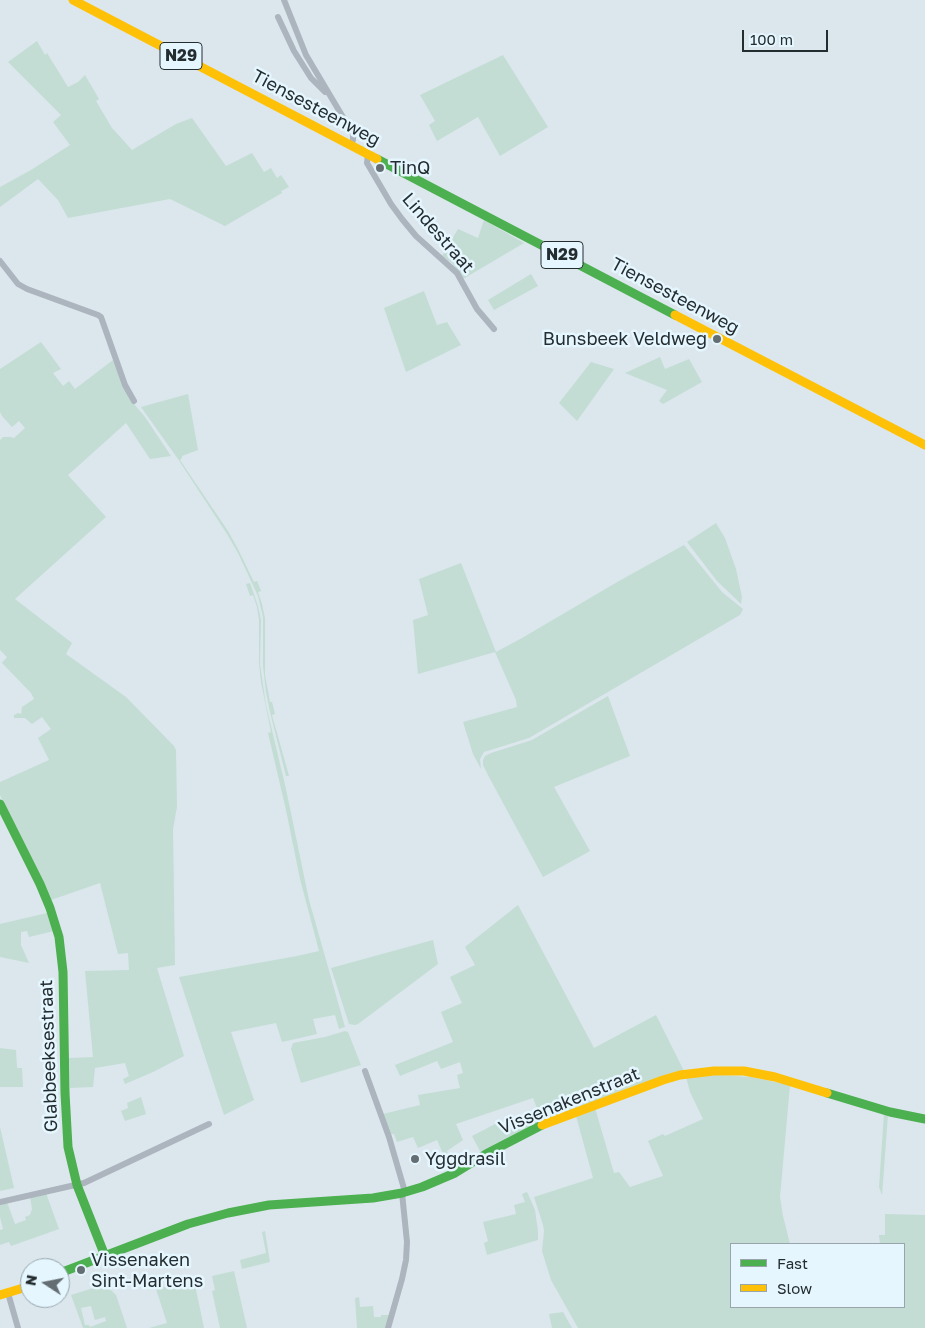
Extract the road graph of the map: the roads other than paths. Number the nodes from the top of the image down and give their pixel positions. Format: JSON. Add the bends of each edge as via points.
{"nodes":[{"id":1,"x":73,"y":0,"type":"edge"},
{"id":2,"x":284,"y":0,"type":"edge"},
{"id":3,"x":278,"y":17,"type":"dead end"},
{"id":4,"x":328,"y":93,"type":"junction"},
{"id":5,"x":351,"y":145,"type":"junction"},
{"id":6,"x":368,"y":154,"type":"junction"},
{"id":7,"x":0,"y":261,"type":"edge"},
{"id":8,"x":494,"y":329,"type":"dead end"},
{"id":9,"x":134,"y":401,"type":"dead end"},
{"id":10,"x":925,"y":445,"type":"edge"},
{"id":11,"x":0,"y":804,"type":"edge"},
{"id":12,"x":365,"y":1071,"type":"dead end"},
{"id":13,"x":925,"y":1119,"type":"edge"},
{"id":14,"x":209,"y":1124,"type":"dead end"},
{"id":15,"x":77,"y":1186,"type":"junction"},
{"id":16,"x":403,"y":1192,"type":"junction"},
{"id":17,"x":0,"y":1202,"type":"edge"},
{"id":18,"x":105,"y":1256,"type":"junction"},
{"id":19,"x":70,"y":1269,"type":"edge"},
{"id":20,"x":20,"y":1289,"type":"edge"},
{"id":21,"x":4,"y":1294,"type":"edge"},
{"id":22,"x":18,"y":1328,"type":"edge"},
{"id":23,"x":388,"y":1328,"type":"edge"}],
"edges":[{"from":1,"to":5,"type":"street","name":"Tiensesteenweg","number":"N29"},
{"from":2,"to":4,"type":"street","via":[[306,55]]},
{"from":3,"to":4,"type":"street","via":[[311,78]]},
{"from":4,"to":5,"type":"street","via":[[353,134]]},
{"from":5,"to":6,"type":"street","name":"Tiensesteenweg","number":"N29"},
{"from":6,"to":8,"type":"street","name":"Lindestraat","via":[[367,163],[391,204],[416,236],[457,273],[477,309]]},
{"from":6,"to":10,"type":"street","name":"Tiensesteenweg","number":"N29"},
{"from":7,"to":9,"type":"street","via":[[18,284],[27,289],[102,317],[125,385]]},
{"from":11,"to":15,"type":"street","name":"Glabbeeksestraat","via":[[40,884],[59,937],[63,972],[67,1132]]},
{"from":12,"to":16,"type":"street","via":[[389,1137]]},
{"from":13,"to":16,"type":"street","name":"Vissenakenstraat","via":[[890,1112],[775,1077],[744,1072],[697,1072],[663,1080],[538,1127],[444,1178]]},
{"from":14,"to":15,"type":"street"},
{"from":15,"to":17,"type":"street"},
{"from":15,"to":18,"type":"street","name":"Glabbeeksestraat"},
{"from":16,"to":18,"type":"street","name":"Vissenakenstraat","via":[[373,1198],[269,1205],[228,1213],[188,1224]]},
{"from":16,"to":23,"type":"street","via":[[406,1260]]},
{"from":18,"to":19,"type":"street","name":"Vissenakenstraat"},
{"from":20,"to":21,"type":"street"},
{"from":21,"to":22,"type":"street"}]}
